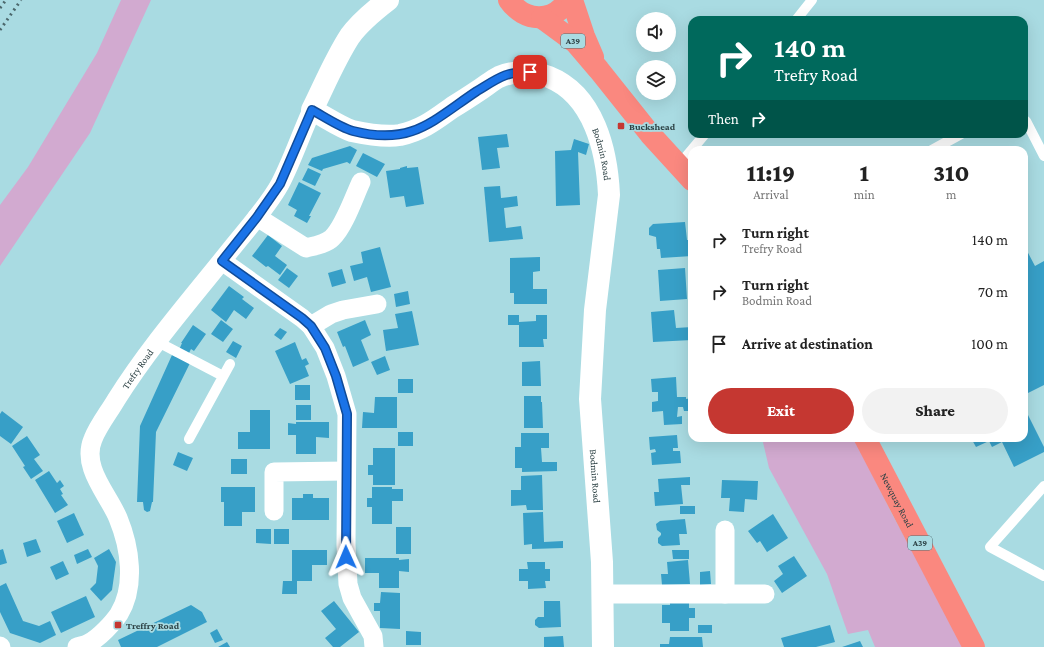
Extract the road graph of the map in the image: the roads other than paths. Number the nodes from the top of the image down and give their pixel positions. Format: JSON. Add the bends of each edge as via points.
{"nodes":[{"id":1,"x":388,"y":0,"type":"edge"},
{"id":2,"x":509,"y":0,"type":"edge"},
{"id":3,"x":568,"y":0,"type":"edge"},
{"id":4,"x":572,"y":0,"type":"edge"},
{"id":5,"x":812,"y":0,"type":"edge"},
{"id":6,"x":799,"y":16,"type":"edge"},
{"id":7,"x":542,"y":18,"type":"junction"},
{"id":8,"x":599,"y":70,"type":"junction"},
{"id":9,"x":312,"y":110,"type":"junction"},
{"id":10,"x":1028,"y":125,"type":"edge"},
{"id":11,"x":954,"y":138,"type":"edge"},
{"id":12,"x":939,"y":146,"type":"edge"},
{"id":13,"x":1044,"y":156,"type":"edge"},
{"id":14,"x":685,"y":172,"type":"edge"},
{"id":15,"x":361,"y":182,"type":"dead end"},
{"id":16,"x":257,"y":217,"type":"junction"},
{"id":17,"x":222,"y":261,"type":"junction"},
{"id":18,"x":377,"y":304,"type":"dead end"},
{"id":19,"x":311,"y":326,"type":"junction"},
{"id":20,"x":156,"y":341,"type":"junction"},
{"id":21,"x":230,"y":364,"type":"dead end"},
{"id":22,"x":223,"y":376,"type":"junction"},
{"id":23,"x":189,"y":439,"type":"dead end"},
{"id":24,"x":867,"y":442,"type":"edge"},
{"id":25,"x":346,"y":471,"type":"junction"},
{"id":26,"x":1044,"y":486,"type":"edge"},
{"id":27,"x":274,"y":511,"type":"dead end"},
{"id":28,"x":725,"y":530,"type":"dead end"},
{"id":29,"x":1044,"y":576,"type":"edge"},
{"id":30,"x":602,"y":594,"type":"junction"},
{"id":31,"x":725,"y":594,"type":"junction"},
{"id":32,"x":765,"y":594,"type":"dead end"},
{"id":33,"x":86,"y":646,"type":"edge"},
{"id":34,"x":374,"y":647,"type":"edge"},
{"id":35,"x":603,"y":647,"type":"edge"},
{"id":36,"x":974,"y":647,"type":"edge"}],
"edges":[{"from":1,"to":9,"type":"street","via":[[351,36]]},
{"from":2,"to":7,"type":"highway","number":"A39","via":[[523,14]]},
{"from":3,"to":7,"type":"highway","via":[[564,7],[554,14]]},
{"from":4,"to":8,"type":"highway","number":"A39"},
{"from":5,"to":6,"type":"lane"},
{"from":7,"to":8,"type":"highway","number":"A39","via":[[576,44]]},
{"from":8,"to":14,"type":"highway","number":"A39","via":[[650,134]]},
{"from":9,"to":16,"type":"street","name":"Trefry Road","via":[[280,184]]},
{"from":9,"to":30,"type":"street","name":"Bodmin Road","via":[[352,130],[386,136],[400,135],[431,123],[498,78],[519,72],[542,74],[553,79],[566,86],[585,106],[601,146],[609,195],[595,310],[590,399]]},
{"from":10,"to":13,"type":"lane"},
{"from":11,"to":12,"type":"lane"},
{"from":15,"to":16,"type":"street","via":[[332,239],[319,244],[306,248]]},
{"from":16,"to":17,"type":"street","name":"Trefry Road"},
{"from":17,"to":19,"type":"street"},
{"from":17,"to":20,"type":"street","name":"Trefry Road"},
{"from":18,"to":19,"type":"street","via":[[343,310]]},
{"from":19,"to":25,"type":"street","via":[[325,348],[347,414]]},
{"from":20,"to":22,"type":"lane"},
{"from":20,"to":33,"type":"street","name":"Trefry Road","via":[[92,439],[90,454],[95,475],[118,518],[125,539],[129,582],[124,604],[114,621]]},
{"from":21,"to":22,"type":"lane"},
{"from":22,"to":23,"type":"lane"},
{"from":24,"to":36,"type":"highway","name":"Newquay Road","number":"A39"},
{"from":25,"to":27,"type":"street","via":[[274,472]]},
{"from":25,"to":34,"type":"street","via":[[348,584],[352,598],[373,636]]},
{"from":26,"to":29,"type":"lane","via":[[990,547]]},
{"from":28,"to":31,"type":"street"},
{"from":30,"to":31,"type":"street"},
{"from":30,"to":35,"type":"street","name":"Bodmin Road"},
{"from":31,"to":32,"type":"street"}]}
